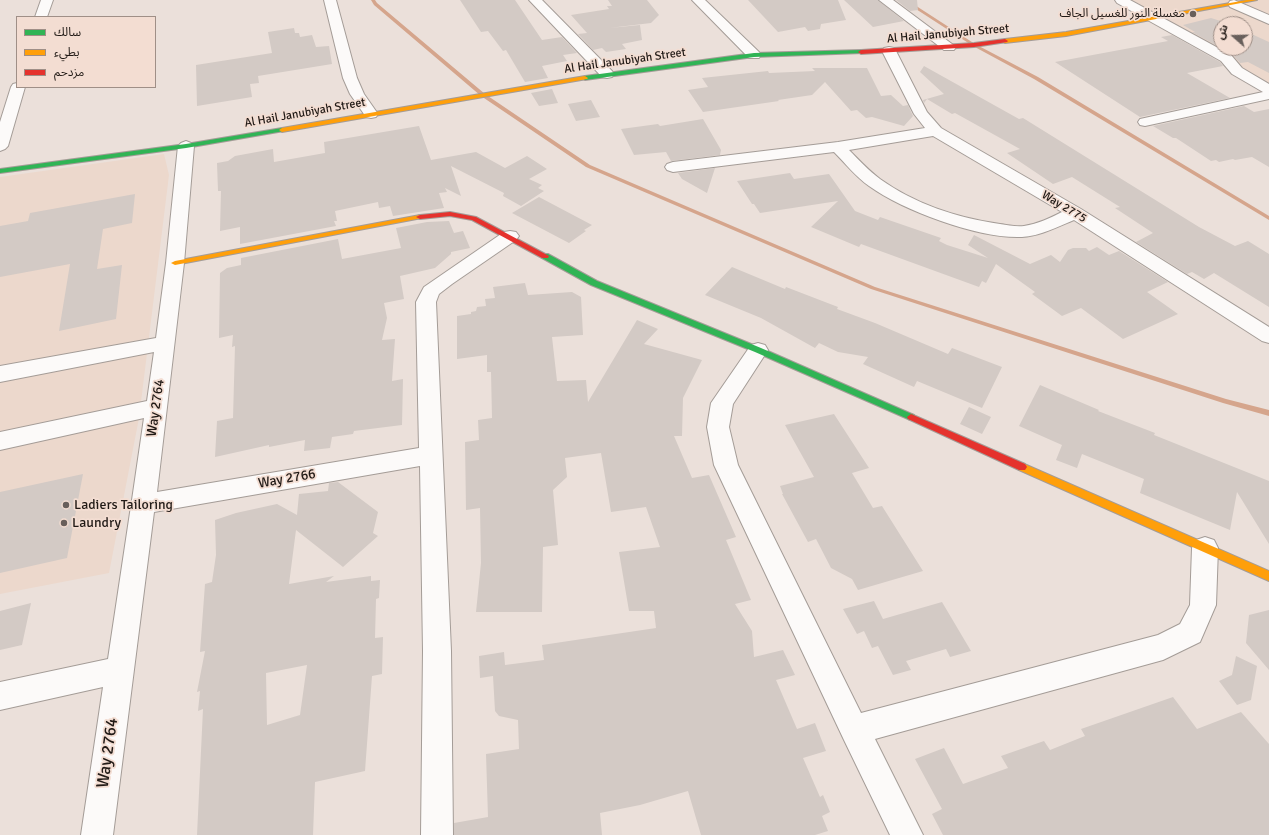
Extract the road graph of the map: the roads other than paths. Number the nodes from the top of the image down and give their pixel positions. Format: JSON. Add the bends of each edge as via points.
{"nodes":[{"id":1,"x":47,"y":0,"type":"edge"},
{"id":2,"x":330,"y":0,"type":"edge"},
{"id":3,"x":535,"y":0,"type":"edge"},
{"id":4,"x":698,"y":0,"type":"edge"},
{"id":5,"x":885,"y":0,"type":"edge"},
{"id":6,"x":1121,"y":0,"type":"edge"},
{"id":7,"x":1254,"y":0,"type":"edge"},
{"id":8,"x":1234,"y":4,"type":"junction"},
{"id":9,"x":42,"y":16,"type":"edge"},
{"id":10,"x":1155,"y":18,"type":"junction"},
{"id":11,"x":1269,"y":20,"type":"edge"},
{"id":12,"x":949,"y":47,"type":"junction"},
{"id":13,"x":889,"y":51,"type":"junction"},
{"id":14,"x":754,"y":55,"type":"junction"},
{"id":15,"x":607,"y":74,"type":"junction"},
{"id":16,"x":18,"y":88,"type":"edge"},
{"id":17,"x":1269,"y":90,"type":"edge"},
{"id":18,"x":1269,"y":95,"type":"edge"},
{"id":19,"x":372,"y":114,"type":"junction"},
{"id":20,"x":1145,"y":122,"type":"dead end"},
{"id":21,"x":936,"y":131,"type":"junction"},
{"id":22,"x":0,"y":146,"type":"edge"},
{"id":23,"x":186,"y":146,"type":"junction"},
{"id":24,"x":838,"y":147,"type":"junction"},
{"id":25,"x":673,"y":168,"type":"dead end"},
{"id":26,"x":0,"y":171,"type":"edge"},
{"id":27,"x":1075,"y":213,"type":"junction"},
{"id":28,"x":510,"y":236,"type":"junction"},
{"id":29,"x":175,"y":263,"type":"junction"},
{"id":30,"x":1269,"y":336,"type":"edge"},
{"id":31,"x":165,"y":343,"type":"junction"},
{"id":32,"x":758,"y":350,"type":"junction"},
{"id":33,"x":0,"y":374,"type":"edge"},
{"id":34,"x":157,"y":407,"type":"junction"},
{"id":35,"x":0,"y":441,"type":"edge"},
{"id":36,"x":431,"y":455,"type":"junction"},
{"id":37,"x":142,"y":504,"type":"junction"},
{"id":38,"x":1205,"y":548,"type":"junction"},
{"id":39,"x":1269,"y":576,"type":"edge"},
{"id":40,"x":119,"y":670,"type":"junction"},
{"id":41,"x":0,"y":696,"type":"edge"},
{"id":42,"x":854,"y":730,"type":"junction"},
{"id":43,"x":97,"y":835,"type":"edge"},
{"id":44,"x":437,"y":835,"type":"edge"},
{"id":45,"x":908,"y":835,"type":"edge"}],
"edges":[{"from":1,"to":9,"type":"street"},
{"from":2,"to":19,"type":"street","via":[[350,78]]},
{"from":3,"to":15,"type":"street"},
{"from":4,"to":14,"type":"street"},
{"from":5,"to":12,"type":"street"},
{"from":6,"to":10,"type":"street"},
{"from":7,"to":8,"type":"street","name":"Al Hail Janubiyah Street"},
{"from":8,"to":10,"type":"street","name":"Al Hail Janubiyah Street"},
{"from":8,"to":11,"type":"street"},
{"from":10,"to":12,"type":"street","name":"Al Hail Janubiyah Street","via":[[1066,34]]},
{"from":10,"to":17,"type":"street","via":[[1226,58],[1237,71]]},
{"from":12,"to":13,"type":"street","name":"Al Hail Janubiyah Street"},
{"from":13,"to":14,"type":"street","name":"Al Hail Janubiyah Street"},
{"from":13,"to":21,"type":"street","name":"Way 2775","via":[[921,114]]},
{"from":14,"to":15,"type":"street","name":"Al Hail Janubiyah Street"},
{"from":15,"to":19,"type":"street","name":"Al Hail Janubiyah Street"},
{"from":16,"to":22,"type":"street"},
{"from":18,"to":20,"type":"street"},
{"from":19,"to":23,"type":"street","name":"Al Hail Janubiyah Street"},
{"from":21,"to":24,"type":"street"},
{"from":21,"to":27,"type":"street","name":"Way 2775"},
{"from":23,"to":26,"type":"street","name":"Al Hail Janubiyah Street"},
{"from":23,"to":29,"type":"street","name":"Way 2764"},
{"from":24,"to":25,"type":"street"},
{"from":24,"to":27,"type":"street","via":[[876,184],[956,220],[1022,231],[1042,228]]},
{"from":27,"to":30,"type":"street","name":"Way 2775"},
{"from":28,"to":29,"type":"street","via":[[474,218],[445,213]]},
{"from":28,"to":32,"type":"street","via":[[594,283]]},
{"from":28,"to":36,"type":"street","via":[[431,291],[426,302]]},
{"from":29,"to":31,"type":"street","name":"Way 2764"},
{"from":31,"to":33,"type":"street"},
{"from":31,"to":34,"type":"street","name":"Way 2764"},
{"from":32,"to":38,"type":"street"},
{"from":32,"to":42,"type":"street","via":[[722,403],[718,427],[726,466]]},
{"from":34,"to":35,"type":"street"},
{"from":34,"to":37,"type":"street","name":"Way 2764"},
{"from":36,"to":37,"type":"street","name":"Way 2766"},
{"from":36,"to":44,"type":"street","via":[[437,652]]},
{"from":37,"to":40,"type":"street","name":"Way 2764"},
{"from":38,"to":39,"type":"street"},
{"from":38,"to":42,"type":"street","via":[[1203,605],[1190,633],[1163,647]]},
{"from":40,"to":41,"type":"street"},
{"from":40,"to":43,"type":"street","name":"Way 2764"},
{"from":42,"to":45,"type":"street"}]}
